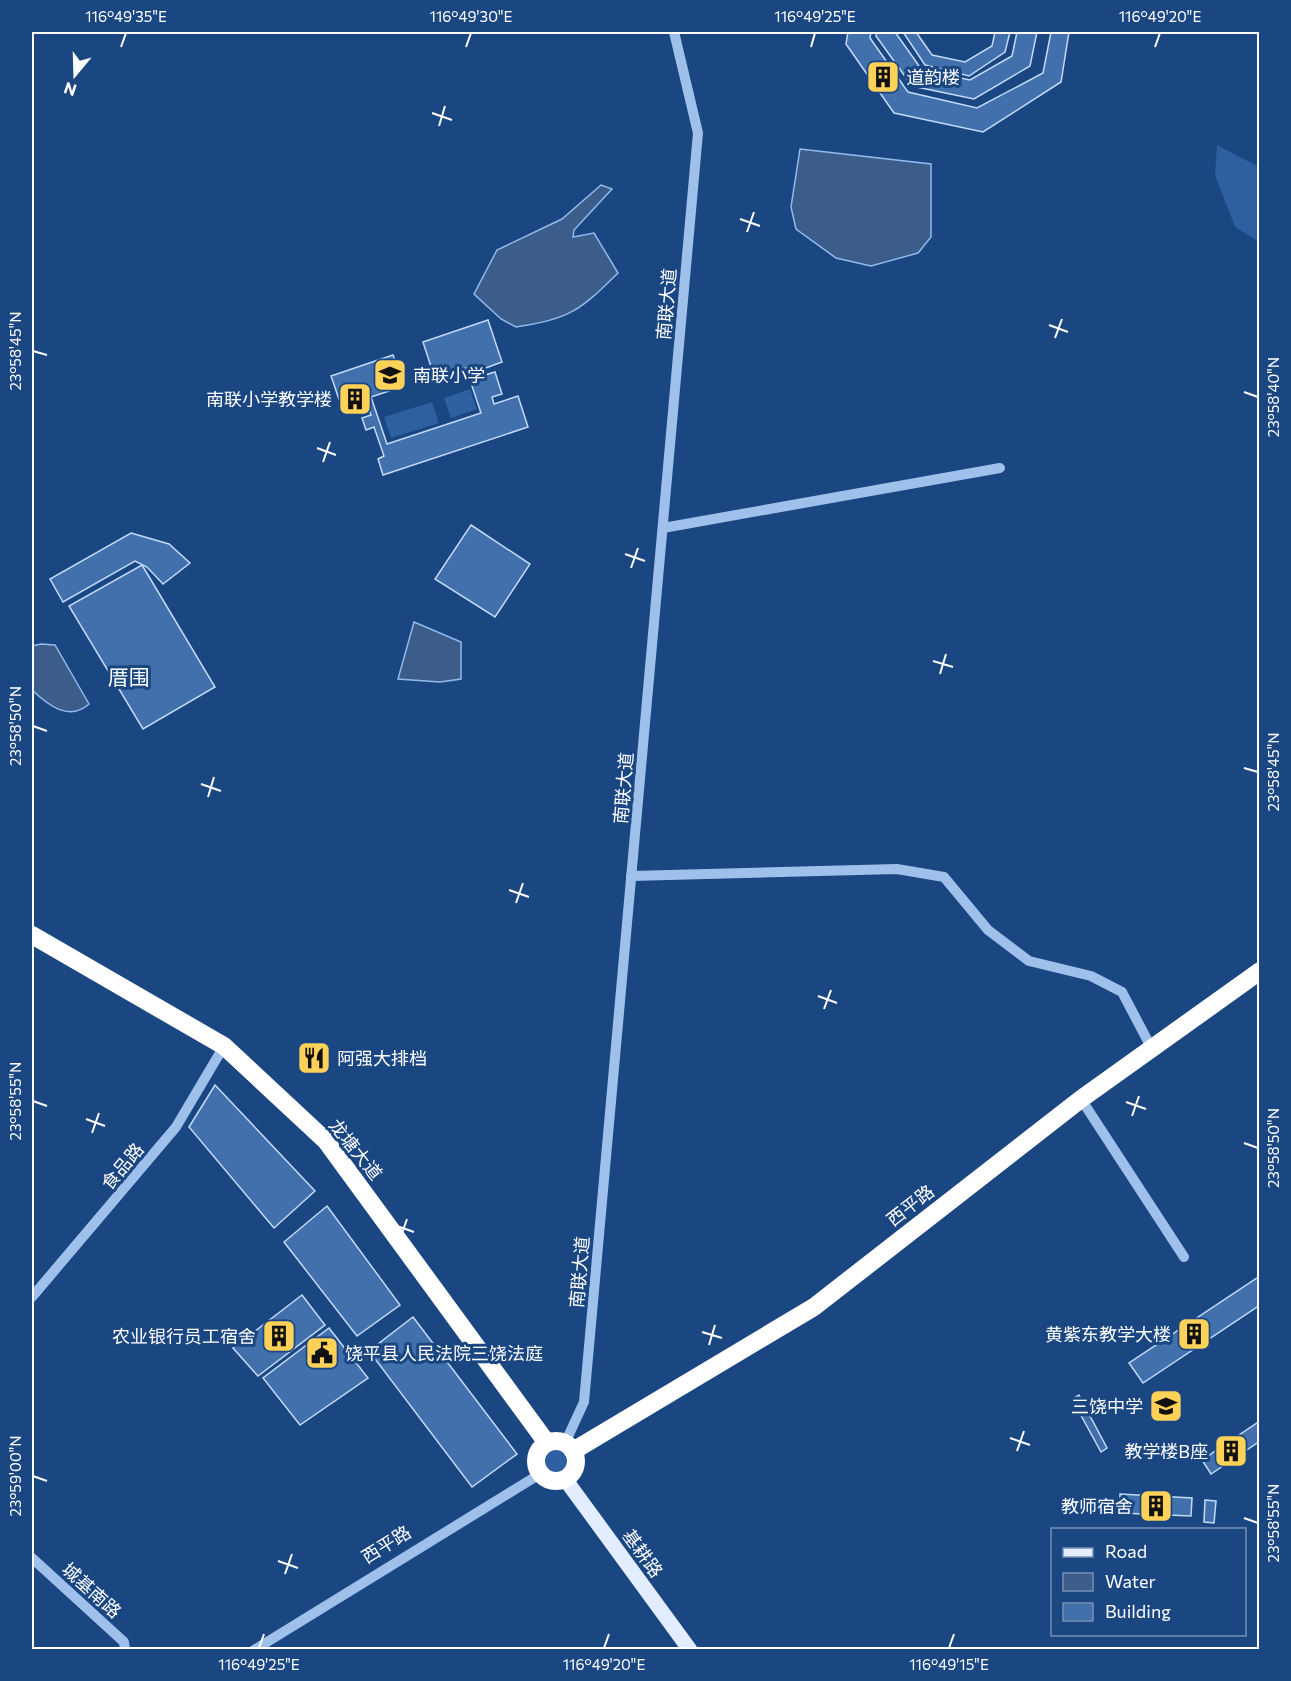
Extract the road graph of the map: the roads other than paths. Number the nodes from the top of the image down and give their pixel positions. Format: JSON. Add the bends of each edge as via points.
{"nodes":[{"id":1,"x":674,"y":32,"type":"edge"},
{"id":2,"x":1000,"y":468,"type":"dead end"},
{"id":3,"x":663,"y":528,"type":"junction"},
{"id":4,"x":631,"y":876,"type":"junction"},
{"id":5,"x":32,"y":935,"type":"edge"},
{"id":6,"x":32,"y":945,"type":"edge"},
{"id":7,"x":1260,"y":971,"type":"edge"},
{"id":8,"x":1152,"y":1049,"type":"junction"},
{"id":9,"x":222,"y":1050,"type":"junction"},
{"id":10,"x":1081,"y":1099,"type":"junction"},
{"id":11,"x":1184,"y":1257,"type":"dead end"},
{"id":12,"x":32,"y":1297,"type":"edge"},
{"id":13,"x":557,"y":1446,"type":"junction"},
{"id":14,"x":540,"y":1474,"type":"junction"},
{"id":15,"x":565,"y":1479,"type":"junction"},
{"id":16,"x":32,"y":1558,"type":"edge"},
{"id":17,"x":125,"y":1650,"type":"edge"},
{"id":18,"x":254,"y":1650,"type":"edge"},
{"id":19,"x":690,"y":1650,"type":"edge"}],
"edges":[{"from":1,"to":3,"type":"street","name":"南联大道","via":[[698,133]]},
{"from":2,"to":3,"type":"street"},
{"from":3,"to":4,"type":"street","name":"南联大道"},
{"from":4,"to":8,"type":"street","via":[[897,868],[944,877],[988,930],[1029,961],[1091,976],[1122,992]]},
{"from":4,"to":13,"type":"street","name":"南联大道","via":[[584,1402]]},
{"from":5,"to":9,"type":"highway","name":"龙塘大道"},
{"from":6,"to":9,"type":"highway","name":"龙塘大道"},
{"from":7,"to":8,"type":"highway","name":"西平路"},
{"from":8,"to":10,"type":"highway","name":"西平路"},
{"from":9,"to":12,"type":"street","name":"食品路","via":[[176,1127]]},
{"from":9,"to":13,"type":"highway","name":"龙塘大道","via":[[322,1145]]},
{"from":10,"to":11,"type":"street"},
{"from":10,"to":13,"type":"highway","name":"西平路","via":[[814,1307]]},
{"from":13,"to":14,"type":"highway","via":[[535,1460]]},
{"from":13,"to":15,"type":"highway","via":[[576,1457],[574,1470]]},
{"from":14,"to":15,"type":"highway","via":[[549,1481]]},
{"from":14,"to":18,"type":"street","name":"西平路"},
{"from":15,"to":19,"type":"main road","name":"基耕路"},
{"from":16,"to":17,"type":"street","name":"城基南路","via":[[124,1642]]}]}
